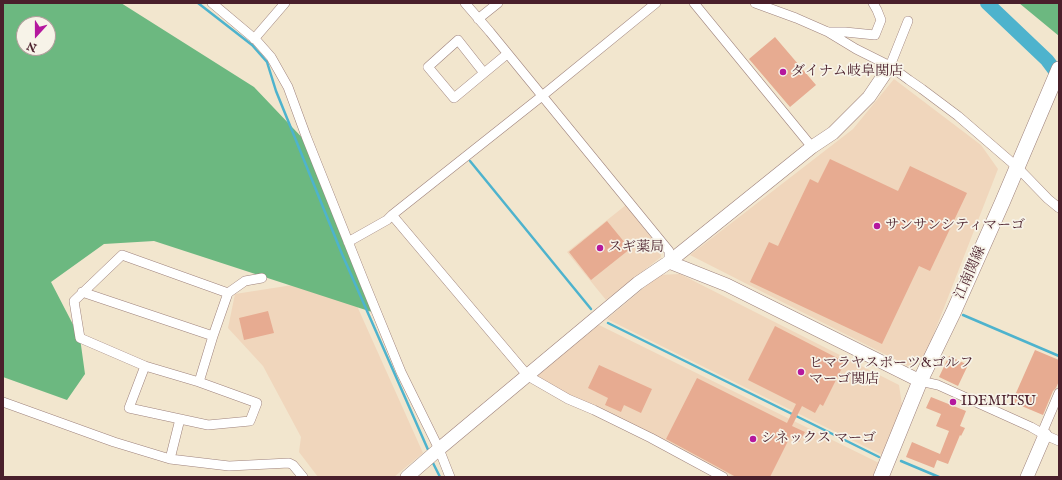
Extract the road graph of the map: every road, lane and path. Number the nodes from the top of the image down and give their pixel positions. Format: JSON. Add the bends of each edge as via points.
{"nodes":[{"id":1,"x":285,"y":3,"type":"edge"},
{"id":2,"x":465,"y":3,"type":"edge"},
{"id":3,"x":498,"y":3,"type":"edge"},
{"id":4,"x":656,"y":3,"type":"edge"},
{"id":5,"x":694,"y":3,"type":"edge"},
{"id":6,"x":755,"y":3,"type":"edge"},
{"id":7,"x":873,"y":3,"type":"edge"},
{"id":8,"x":215,"y":4,"type":"edge"},
{"id":9,"x":478,"y":19,"type":"junction"},
{"id":10,"x":908,"y":21,"type":"dead end"},
{"id":11,"x":828,"y":32,"type":"junction"},
{"id":12,"x":254,"y":39,"type":"junction"},
{"id":13,"x":508,"y":54,"type":"junction"},
{"id":14,"x":890,"y":66,"type":"junction"},
{"id":15,"x":1059,"y":69,"type":"edge"},
{"id":16,"x":484,"y":73,"type":"junction"},
{"id":17,"x":542,"y":96,"type":"junction"},
{"id":18,"x":812,"y":147,"type":"junction"},
{"id":19,"x":1018,"y":165,"type":"junction"},
{"id":20,"x":1059,"y":208,"type":"edge"},
{"id":21,"x":392,"y":215,"type":"junction"},
{"id":22,"x":348,"y":242,"type":"junction"},
{"id":23,"x":669,"y":262,"type":"junction"},
{"id":24,"x":262,"y":278,"type":"dead end"},
{"id":25,"x":82,"y":292,"type":"junction"},
{"id":26,"x":228,"y":293,"type":"junction"},
{"id":27,"x":213,"y":336,"type":"junction"},
{"id":28,"x":145,"y":366,"type":"junction"},
{"id":29,"x":528,"y":376,"type":"junction"},
{"id":30,"x":920,"y":381,"type":"junction"},
{"id":31,"x":199,"y":382,"type":"junction"},
{"id":32,"x":1059,"y":393,"type":"edge"},
{"id":33,"x":3,"y":402,"type":"edge"},
{"id":34,"x":180,"y":419,"type":"junction"},
{"id":35,"x":1044,"y":434,"type":"junction"},
{"id":36,"x":1059,"y":441,"type":"edge"},
{"id":37,"x":439,"y":449,"type":"junction"},
{"id":38,"x":170,"y":459,"type":"junction"},
{"id":39,"x":712,"y":475,"type":"edge"},
{"id":40,"x":303,"y":477,"type":"edge"},
{"id":41,"x":407,"y":477,"type":"edge"},
{"id":42,"x":450,"y":477,"type":"edge"},
{"id":43,"x":723,"y":477,"type":"edge"},
{"id":44,"x":881,"y":477,"type":"edge"},
{"id":45,"x":1027,"y":477,"type":"edge"}],
"edges":[{"from":1,"to":12,"type":"street"},
{"from":2,"to":9,"type":"street"},
{"from":3,"to":9,"type":"street"},
{"from":4,"to":17,"type":"street"},
{"from":5,"to":18,"type":"street"},
{"from":6,"to":11,"type":"street"},
{"from":7,"to":11,"type":"street","via":[[880,20],[875,34]]},
{"from":8,"to":12,"type":"street"},
{"from":9,"to":13,"type":"street"},
{"from":10,"to":14,"type":"street"},
{"from":11,"to":14,"type":"street"},
{"from":12,"to":22,"type":"street","via":[[271,57],[288,87]]},
{"from":13,"to":16,"type":"street"},
{"from":13,"to":17,"type":"street"},
{"from":14,"to":18,"type":"street","via":[[869,98],[833,134]]},
{"from":14,"to":19,"type":"street","via":[[958,116]]},
{"from":15,"to":19,"type":"main road","name":"江南関線"},
{"from":16,"to":16,"type":"street","via":[[454,98],[428,67],[458,40]]},
{"from":17,"to":21,"type":"street"},
{"from":17,"to":23,"type":"street","via":[[669,251]]},
{"from":18,"to":23,"type":"street"},
{"from":19,"to":20,"type":"street"},
{"from":19,"to":30,"type":"main road","name":"江南関線"},
{"from":21,"to":22,"type":"street"},
{"from":21,"to":29,"type":"street"},
{"from":22,"to":37,"type":"street","via":[[402,372]]},
{"from":23,"to":29,"type":"street","via":[[638,283]]},
{"from":23,"to":30,"type":"street","via":[[727,285]]},
{"from":24,"to":26,"type":"street","via":[[245,281]]},
{"from":25,"to":26,"type":"street","via":[[122,255]]},
{"from":25,"to":27,"type":"street"},
{"from":25,"to":28,"type":"street","via":[[74,301],[80,338]]},
{"from":26,"to":27,"type":"street"},
{"from":27,"to":31,"type":"street"},
{"from":28,"to":31,"type":"street"},
{"from":28,"to":34,"type":"street","via":[[129,408]]},
{"from":29,"to":37,"type":"street"},
{"from":29,"to":39,"type":"street","via":[[568,399],[651,438]]},
{"from":30,"to":35,"type":"street","via":[[938,385]]},
{"from":30,"to":44,"type":"main road","name":"江南関線"},
{"from":31,"to":34,"type":"street","via":[[257,403],[250,421],[208,425]]},
{"from":32,"to":35,"type":"street"},
{"from":33,"to":38,"type":"street","via":[[114,442]]},
{"from":34,"to":38,"type":"street"},
{"from":35,"to":36,"type":"street"},
{"from":35,"to":45,"type":"street"},
{"from":37,"to":41,"type":"street"},
{"from":37,"to":42,"type":"street"},
{"from":38,"to":40,"type":"street","via":[[229,466],[289,463]]},
{"from":39,"to":43,"type":"street"}]}
